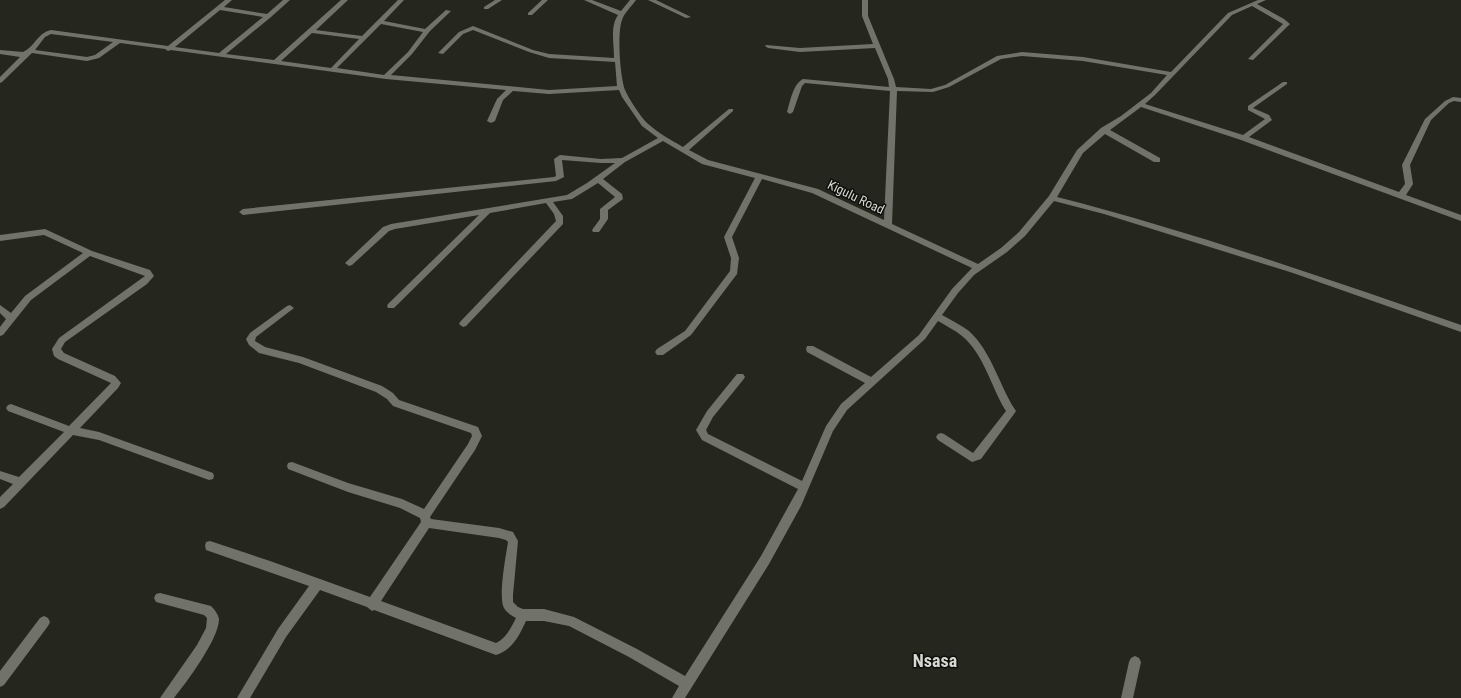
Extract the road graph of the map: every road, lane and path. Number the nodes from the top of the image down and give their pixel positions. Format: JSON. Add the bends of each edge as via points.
{"nodes":[{"id":1,"x":229,"y":0,"type":"edge"},
{"id":2,"x":287,"y":0,"type":"edge"},
{"id":3,"x":345,"y":0,"type":"edge"},
{"id":4,"x":401,"y":0,"type":"edge"},
{"id":5,"x":499,"y":0,"type":"edge"},
{"id":6,"x":545,"y":0,"type":"edge"},
{"id":7,"x":587,"y":0,"type":"edge"},
{"id":8,"x":633,"y":0,"type":"edge"},
{"id":9,"x":651,"y":0,"type":"edge"},
{"id":10,"x":865,"y":0,"type":"edge"},
{"id":11,"x":1263,"y":0,"type":"edge"},
{"id":12,"x":1247,"y":4,"type":"edge"},
{"id":13,"x":219,"y":8,"type":"junction"},
{"id":14,"x":486,"y":8,"type":"dead end"},
{"id":15,"x":448,"y":11,"type":"dead end"},
{"id":16,"x":530,"y":14,"type":"dead end"},
{"id":17,"x":622,"y":14,"type":"junction"},
{"id":18,"x":269,"y":16,"type":"junction"},
{"id":19,"x":688,"y":17,"type":"dead end"},
{"id":20,"x":379,"y":22,"type":"junction"},
{"id":21,"x":427,"y":30,"type":"junction"},
{"id":22,"x":312,"y":31,"type":"junction"},
{"id":23,"x":363,"y":38,"type":"junction"},
{"id":24,"x":119,"y":42,"type":"junction"},
{"id":25,"x":768,"y":46,"type":"dead end"},
{"id":26,"x":876,"y":46,"type":"junction"},
{"id":27,"x":168,"y":49,"type":"junction"},
{"id":28,"x":0,"y":52,"type":"edge"},
{"id":29,"x":28,"y":52,"type":"junction"},
{"id":30,"x":441,"y":53,"type":"dead end"},
{"id":31,"x":220,"y":55,"type":"junction"},
{"id":32,"x":618,"y":60,"type":"junction"},
{"id":33,"x":1251,"y":60,"type":"dead end"},
{"id":34,"x":277,"y":62,"type":"junction"},
{"id":35,"x":332,"y":70,"type":"junction"},
{"id":36,"x":1172,"y":74,"type":"junction"},
{"id":37,"x":386,"y":77,"type":"junction"},
{"id":38,"x":0,"y":81,"type":"edge"},
{"id":39,"x":1285,"y":83,"type":"dead end"},
{"id":40,"x":622,"y":88,"type":"junction"},
{"id":41,"x":511,"y":89,"type":"junction"},
{"id":42,"x":892,"y":89,"type":"junction"},
{"id":43,"x":1461,"y":100,"type":"edge"},
{"id":44,"x":1140,"y":105,"type":"junction"},
{"id":45,"x":731,"y":110,"type":"dead end"},
{"id":46,"x":790,"y":112,"type":"dead end"},
{"id":47,"x":491,"y":121,"type":"dead end"},
{"id":48,"x":1104,"y":130,"type":"junction"},
{"id":49,"x":663,"y":138,"type":"junction"},
{"id":50,"x":1244,"y":138,"type":"junction"},
{"id":51,"x":685,"y":150,"type":"junction"},
{"id":52,"x":624,"y":160,"type":"junction"},
{"id":53,"x":1157,"y":160,"type":"dead end"},
{"id":54,"x":760,"y":176,"type":"junction"},
{"id":55,"x":598,"y":179,"type":"junction"},
{"id":56,"x":1401,"y":196,"type":"junction"},
{"id":57,"x":1052,"y":198,"type":"junction"},
{"id":58,"x":548,"y":201,"type":"junction"},
{"id":59,"x":486,"y":211,"type":"junction"},
{"id":60,"x":243,"y":212,"type":"dead end"},
{"id":61,"x":1461,"y":218,"type":"edge"},
{"id":62,"x":888,"y":226,"type":"junction"},
{"id":63,"x":596,"y":230,"type":"dead end"},
{"id":64,"x":0,"y":238,"type":"edge"},
{"id":65,"x":89,"y":253,"type":"junction"},
{"id":66,"x":349,"y":263,"type":"dead end"},
{"id":67,"x":978,"y":268,"type":"junction"},
{"id":68,"x":391,"y":306,"type":"dead end"},
{"id":69,"x":0,"y":308,"type":"edge"},
{"id":70,"x":290,"y":308,"type":"dead end"},
{"id":71,"x":937,"y":316,"type":"junction"},
{"id":72,"x":11,"y":318,"type":"junction"},
{"id":73,"x":463,"y":324,"type":"dead end"},
{"id":74,"x":1461,"y":329,"type":"edge"},
{"id":75,"x":0,"y":333,"type":"edge"},
{"id":76,"x":810,"y":349,"type":"dead end"},
{"id":77,"x":660,"y":352,"type":"dead end"},
{"id":78,"x":740,"y":377,"type":"dead end"},
{"id":79,"x":872,"y":382,"type":"junction"},
{"id":80,"x":11,"y":408,"type":"dead end"},
{"id":81,"x":70,"y":430,"type":"junction"},
{"id":82,"x":941,"y":437,"type":"dead end"},
{"id":83,"x":292,"y":466,"type":"dead end"},
{"id":84,"x":0,"y":475,"type":"edge"},
{"id":85,"x":209,"y":476,"type":"dead end"},
{"id":86,"x":21,"y":482,"type":"junction"},
{"id":87,"x":804,"y":487,"type":"junction"},
{"id":88,"x":0,"y":504,"type":"edge"},
{"id":89,"x":425,"y":520,"type":"junction"},
{"id":90,"x":210,"y":546,"type":"dead end"},
{"id":91,"x":317,"y":584,"type":"junction"},
{"id":92,"x":160,"y":598,"type":"dead end"},
{"id":93,"x":372,"y":605,"type":"junction"},
{"id":94,"x":523,"y":615,"type":"junction"},
{"id":95,"x":44,"y":622,"type":"dead end"},
{"id":96,"x":1135,"y":662,"type":"dead end"},
{"id":97,"x":0,"y":681,"type":"edge"},
{"id":98,"x":687,"y":684,"type":"junction"},
{"id":99,"x":166,"y":698,"type":"edge"},
{"id":100,"x":243,"y":698,"type":"edge"},
{"id":101,"x":678,"y":698,"type":"edge"},
{"id":102,"x":1127,"y":698,"type":"edge"}],
"edges":[{"from":1,"to":13,"type":"street"},
{"from":2,"to":18,"type":"street"},
{"from":3,"to":22,"type":"street"},
{"from":4,"to":20,"type":"street"},
{"from":5,"to":14,"type":"street"},
{"from":6,"to":16,"type":"street"},
{"from":7,"to":17,"type":"street"},
{"from":8,"to":17,"type":"street"},
{"from":9,"to":19,"type":"street"},
{"from":10,"to":26,"type":"street","via":[[865,16]]},
{"from":11,"to":12,"type":"street"},
{"from":12,"to":33,"type":"street","via":[[1287,24]]},
{"from":12,"to":36,"type":"street","via":[[1230,14]]},
{"from":13,"to":18,"type":"street"},
{"from":13,"to":27,"type":"street"},
{"from":15,"to":21,"type":"street"},
{"from":17,"to":32,"type":"street","via":[[616,30]]},
{"from":18,"to":31,"type":"street"},
{"from":20,"to":21,"type":"street"},
{"from":20,"to":23,"type":"street"},
{"from":21,"to":37,"type":"street","via":[[410,53]]},
{"from":22,"to":23,"type":"street"},
{"from":22,"to":34,"type":"street"},
{"from":23,"to":35,"type":"street"},
{"from":24,"to":27,"type":"street"},
{"from":24,"to":29,"type":"street","via":[[97,57],[87,59]]},
{"from":24,"to":29,"type":"street","via":[[50,32]]},
{"from":25,"to":26,"type":"street","via":[[800,50]]},
{"from":26,"to":42,"type":"street","via":[[891,79]]},
{"from":27,"to":31,"type":"street"},
{"from":28,"to":29,"type":"street"},
{"from":29,"to":38,"type":"street"},
{"from":30,"to":32,"type":"street","via":[[461,33],[473,28],[545,55]]},
{"from":31,"to":34,"type":"street"},
{"from":32,"to":40,"type":"street"},
{"from":34,"to":35,"type":"street"},
{"from":35,"to":37,"type":"street"},
{"from":36,"to":42,"type":"street","via":[[1076,58],[1022,54],[997,58],[939,89]]},
{"from":36,"to":44,"type":"street"},
{"from":37,"to":41,"type":"street"},
{"from":39,"to":50,"type":"street","via":[[1250,107],[1269,120]]},
{"from":40,"to":41,"type":"street","via":[[549,92]]},
{"from":40,"to":49,"type":"street","name":"Kigulu Road","via":[[639,118]]},
{"from":41,"to":47,"type":"street","via":[[500,100]]},
{"from":42,"to":46,"type":"street","via":[[803,80]]},
{"from":42,"to":62,"type":"street","via":[[894,102]]},
{"from":43,"to":56,"type":"street","via":[[1453,99],[1447,102],[1428,119],[1406,165],[1409,184]]},
{"from":44,"to":48,"type":"street"},
{"from":44,"to":50,"type":"street"},
{"from":45,"to":51,"type":"street"},
{"from":48,"to":53,"type":"street"},
{"from":48,"to":57,"type":"street","via":[[1080,152]]},
{"from":49,"to":51,"type":"street","name":"Kigulu Road"},
{"from":49,"to":52,"type":"street"},
{"from":50,"to":56,"type":"street"},
{"from":51,"to":54,"type":"street","name":"Kigulu Road","via":[[716,166]]},
{"from":52,"to":55,"type":"street"},
{"from":52,"to":60,"type":"street","via":[[601,161],[564,156],[558,159],[561,174],[556,179]]},
{"from":54,"to":62,"type":"street","name":"Kigulu Road","via":[[815,191]]},
{"from":54,"to":77,"type":"street","via":[[728,237],[734,258],[734,272],[688,333]]},
{"from":55,"to":58,"type":"street","via":[[569,197]]},
{"from":55,"to":63,"type":"street","via":[[619,196],[619,199],[604,209],[604,219]]},
{"from":56,"to":61,"type":"street"},
{"from":57,"to":67,"type":"street","via":[[1022,234]]},
{"from":57,"to":74,"type":"street","via":[[1106,212],[1296,271]]},
{"from":58,"to":59,"type":"street"},
{"from":58,"to":73,"type":"street","via":[[557,211],[560,222]]},
{"from":59,"to":66,"type":"street","via":[[394,226]]},
{"from":59,"to":68,"type":"street"},
{"from":62,"to":67,"type":"street","name":"Kigulu Road","via":[[907,239]]},
{"from":64,"to":65,"type":"street","via":[[45,232]]},
{"from":65,"to":72,"type":"street","via":[[28,298]]},
{"from":65,"to":81,"type":"street","via":[[147,272],[150,276],[58,344],[57,353],[61,356],[116,383]]},
{"from":67,"to":71,"type":"street","via":[[963,281]]},
{"from":69,"to":72,"type":"street"},
{"from":70,"to":89,"type":"street","via":[[253,336],[250,339],[252,343],[262,350],[300,360],[379,389],[396,403],[475,430],[477,436],[472,447]]},
{"from":71,"to":79,"type":"street","via":[[913,346]]},
{"from":71,"to":82,"type":"street","via":[[967,335],[976,346],[1011,411],[977,456],[972,458]]},
{"from":72,"to":75,"type":"street"},
{"from":76,"to":79,"type":"street"},
{"from":78,"to":87,"type":"street","via":[[710,414],[701,430],[705,437]]},
{"from":79,"to":87,"type":"street","via":[[855,396],[836,418]]},
{"from":80,"to":81,"type":"street"},
{"from":81,"to":85,"type":"street","via":[[99,436]]},
{"from":81,"to":86,"type":"street"},
{"from":83,"to":89,"type":"street","via":[[404,505],[421,512]]},
{"from":84,"to":86,"type":"street"},
{"from":86,"to":88,"type":"street"},
{"from":87,"to":98,"type":"street","via":[[766,560]]},
{"from":89,"to":93,"type":"street"},
{"from":89,"to":94,"type":"street","via":[[509,536],[513,541],[508,605],[514,612]]},
{"from":90,"to":91,"type":"street"},
{"from":91,"to":93,"type":"street"},
{"from":91,"to":100,"type":"street","via":[[282,633]]},
{"from":92,"to":99,"type":"street","via":[[207,610],[212,614],[213,620],[211,630],[182,679]]},
{"from":93,"to":94,"type":"street","via":[[496,649],[503,648],[509,641]]},
{"from":94,"to":98,"type":"street","via":[[544,615],[570,621]]},
{"from":95,"to":97,"type":"street"},
{"from":96,"to":102,"type":"street"},
{"from":98,"to":101,"type":"street"}]}
